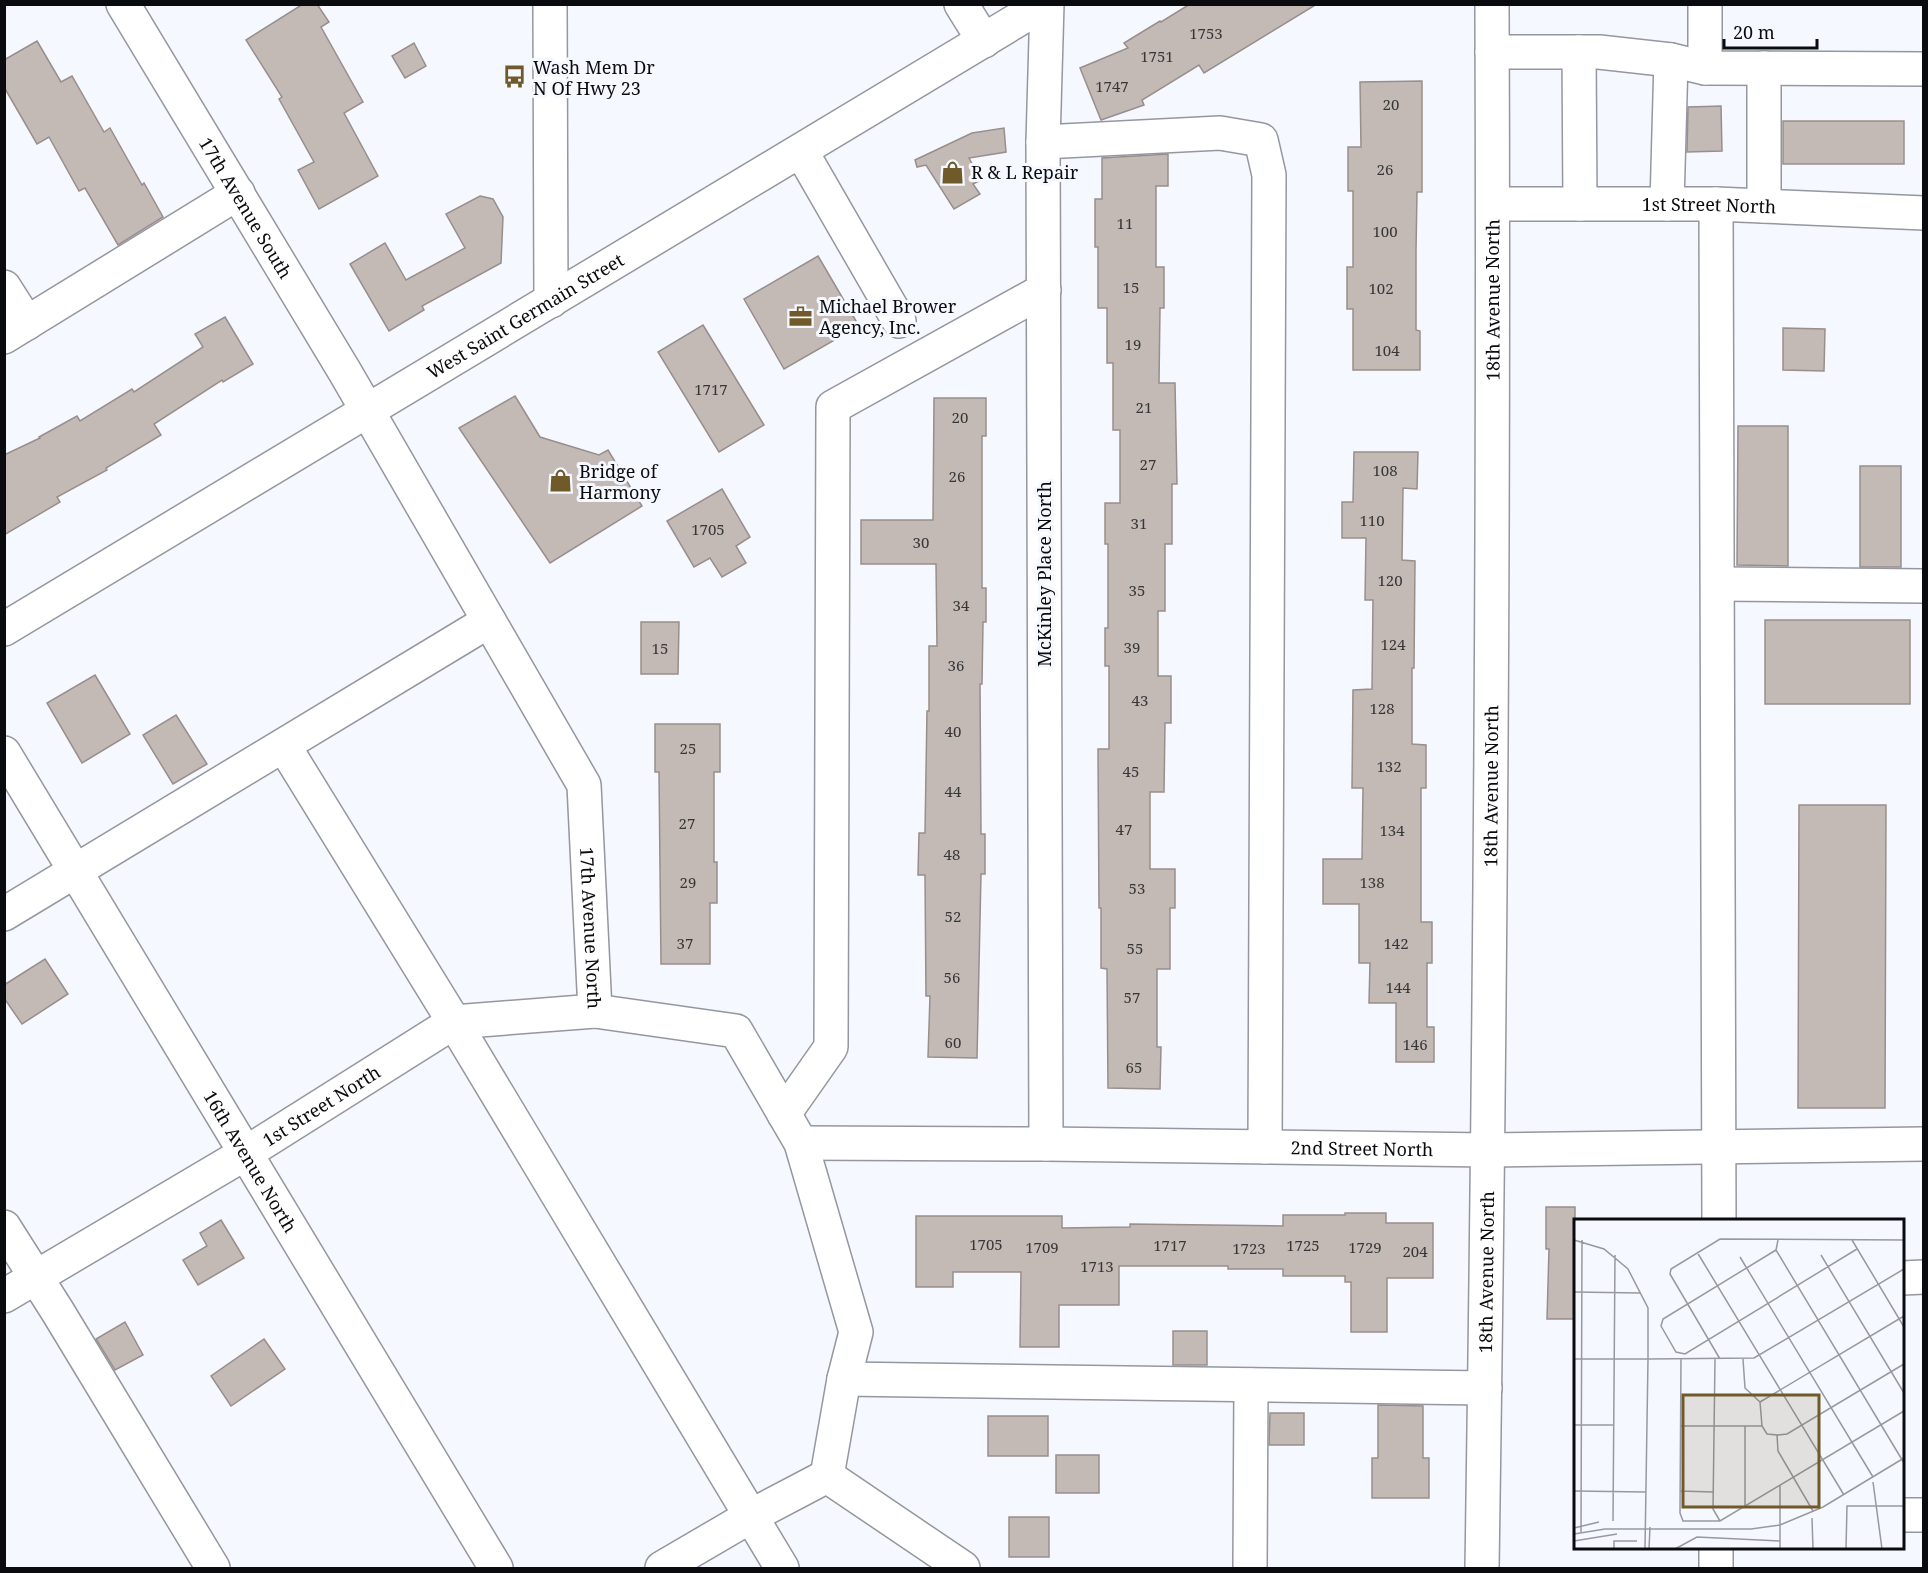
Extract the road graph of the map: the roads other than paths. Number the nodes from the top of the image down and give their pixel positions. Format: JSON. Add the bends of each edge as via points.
{"nodes":[{"id":1,"x":123,"y":4,"type":"edge"},
{"id":2,"x":550,"y":4,"type":"edge"},
{"id":3,"x":961,"y":4,"type":"edge"},
{"id":4,"x":1046,"y":4,"type":"edge"},
{"id":5,"x":1492,"y":4,"type":"edge"},
{"id":6,"x":1705,"y":4,"type":"edge"},
{"id":7,"x":984,"y":41,"type":"junction"},
{"id":8,"x":1492,"y":52,"type":"junction"},
{"id":9,"x":1579,"y":52,"type":"junction"},
{"id":10,"x":1671,"y":60,"type":"junction"},
{"id":11,"x":1705,"y":68,"type":"junction"},
{"id":12,"x":1764,"y":68,"type":"junction"},
{"id":13,"x":1923,"y":69,"type":"edge"},
{"id":14,"x":1043,"y":142,"type":"junction"},
{"id":15,"x":801,"y":151,"type":"junction"},
{"id":16,"x":238,"y":193,"type":"junction"},
{"id":17,"x":1493,"y":204,"type":"junction"},
{"id":18,"x":1580,"y":204,"type":"junction"},
{"id":19,"x":1667,"y":204,"type":"junction"},
{"id":20,"x":1716,"y":204,"type":"junction"},
{"id":21,"x":1764,"y":206,"type":"junction"},
{"id":22,"x":1923,"y":213,"type":"edge"},
{"id":23,"x":4,"y":287,"type":"edge"},
{"id":24,"x":1044,"y":290,"type":"junction"},
{"id":25,"x":551,"y":301,"type":"junction"},
{"id":26,"x":899,"y":321,"type":"dead end"},
{"id":27,"x":16,"y":330,"type":"edge"},
{"id":28,"x":368,"y":411,"type":"junction"},
{"id":29,"x":1718,"y":584,"type":"junction"},
{"id":30,"x":1923,"y":586,"type":"edge"},
{"id":31,"x":489,"y":621,"type":"junction"},
{"id":32,"x":4,"y":629,"type":"edge"},
{"id":33,"x":284,"y":746,"type":"junction"},
{"id":34,"x":4,"y":753,"type":"edge"},
{"id":35,"x":76,"y":872,"type":"junction"},
{"id":36,"x":4,"y":914,"type":"edge"},
{"id":37,"x":595,"y":1011,"type":"junction"},
{"id":38,"x":454,"y":1022,"type":"junction"},
{"id":39,"x":784,"y":1114,"type":"junction"},
{"id":40,"x":801,"y":1143,"type":"junction"},
{"id":41,"x":1047,"y":1144,"type":"junction"},
{"id":42,"x":1923,"y":1144,"type":"edge"},
{"id":43,"x":1265,"y":1147,"type":"junction"},
{"id":44,"x":1720,"y":1147,"type":"junction"},
{"id":45,"x":1488,"y":1150,"type":"junction"},
{"id":46,"x":246,"y":1153,"type":"junction"},
{"id":47,"x":1719,"y":1219,"type":"edge"},
{"id":48,"x":4,"y":1227,"type":"edge"},
{"id":49,"x":36,"y":1276,"type":"junction"},
{"id":50,"x":1923,"y":1277,"type":"edge"},
{"id":51,"x":1904,"y":1278,"type":"edge"},
{"id":52,"x":4,"y":1296,"type":"edge"},
{"id":53,"x":844,"y":1379,"type":"junction"},
{"id":54,"x":1251,"y":1385,"type":"junction"},
{"id":55,"x":1485,"y":1388,"type":"junction"},
{"id":56,"x":827,"y":1476,"type":"junction"},
{"id":57,"x":1904,"y":1515,"type":"edge"},
{"id":58,"x":1923,"y":1515,"type":"edge"},
{"id":59,"x":751,"y":1516,"type":"junction"},
{"id":60,"x":1716,"y":1549,"type":"edge"},
{"id":61,"x":213,"y":1569,"type":"edge"},
{"id":62,"x":496,"y":1569,"type":"edge"},
{"id":63,"x":662,"y":1569,"type":"edge"},
{"id":64,"x":782,"y":1569,"type":"edge"},
{"id":65,"x":963,"y":1569,"type":"edge"},
{"id":66,"x":1250,"y":1569,"type":"edge"},
{"id":67,"x":1482,"y":1569,"type":"edge"},
{"id":68,"x":1716,"y":1569,"type":"edge"}],
"edges":[{"from":1,"to":16,"type":"street","name":"17th Avenue South"},
{"from":2,"to":25,"type":"street"},
{"from":3,"to":7,"type":"street"},
{"from":4,"to":7,"type":"street","name":"West Saint Germain Street"},
{"from":4,"to":14,"type":"street","name":"McKinley Place North"},
{"from":5,"to":8,"type":"street","name":"18th Avenue North"},
{"from":6,"to":11,"type":"street"},
{"from":7,"to":15,"type":"street","name":"West Saint Germain Street"},
{"from":8,"to":9,"type":"street"},
{"from":8,"to":17,"type":"street","name":"18th Avenue North"},
{"from":9,"to":10,"type":"street"},
{"from":9,"to":18,"type":"street"},
{"from":10,"to":11,"type":"street"},
{"from":10,"to":19,"type":"street"},
{"from":11,"to":12,"type":"street"},
{"from":12,"to":13,"type":"street"},
{"from":12,"to":21,"type":"street"},
{"from":14,"to":24,"type":"street","name":"McKinley Place North"},
{"from":14,"to":43,"type":"street","via":[[1220,133],[1261,140],[1269,175]]},
{"from":15,"to":25,"type":"street","name":"West Saint Germain Street"},
{"from":15,"to":26,"type":"street"},
{"from":16,"to":27,"type":"street"},
{"from":16,"to":28,"type":"street","name":"17th Avenue South"},
{"from":17,"to":18,"type":"street","name":"1st Street North"},
{"from":17,"to":45,"type":"street","name":"18th Avenue North"},
{"from":18,"to":19,"type":"street","name":"1st Street North"},
{"from":19,"to":20,"type":"street","name":"1st Street North"},
{"from":20,"to":21,"type":"street","name":"1st Street North"},
{"from":20,"to":29,"type":"street"},
{"from":21,"to":22,"type":"street","name":"1st Street North"},
{"from":23,"to":27,"type":"street"},
{"from":24,"to":39,"type":"street","via":[[833,407],[831,1047]]},
{"from":24,"to":41,"type":"street","name":"McKinley Place North"},
{"from":25,"to":28,"type":"street","name":"West Saint Germain Street"},
{"from":28,"to":31,"type":"street","name":"17th Avenue North"},
{"from":28,"to":32,"type":"street","name":"West Saint Germain Street"},
{"from":29,"to":30,"type":"street"},
{"from":29,"to":44,"type":"street"},
{"from":31,"to":33,"type":"street"},
{"from":31,"to":37,"type":"street","name":"17th Avenue North","via":[[584,785]]},
{"from":33,"to":35,"type":"street"},
{"from":33,"to":38,"type":"street"},
{"from":34,"to":35,"type":"street","name":"16th Avenue North"},
{"from":35,"to":36,"type":"street"},
{"from":35,"to":46,"type":"street","name":"16th Avenue North"},
{"from":37,"to":38,"type":"street","name":"1st Street North"},
{"from":37,"to":39,"type":"street","name":"17th Avenue North","via":[[736,1031]]},
{"from":38,"to":46,"type":"street","name":"1st Street North"},
{"from":38,"to":59,"type":"street"},
{"from":39,"to":40,"type":"street","name":"17th Avenue North"},
{"from":40,"to":41,"type":"street","name":"2nd Street North"},
{"from":40,"to":53,"type":"street","name":"17th Avenue North","via":[[856,1332]]},
{"from":41,"to":43,"type":"street","name":"2nd Street North"},
{"from":42,"to":44,"type":"street","name":"2nd Street North"},
{"from":43,"to":45,"type":"street","name":"2nd Street North"},
{"from":44,"to":45,"type":"street","name":"2nd Street North"},
{"from":44,"to":47,"type":"street"},
{"from":45,"to":55,"type":"street","name":"18th Avenue North"},
{"from":46,"to":49,"type":"street","name":"1st Street North"},
{"from":46,"to":62,"type":"street","name":"16th Avenue North"},
{"from":48,"to":49,"type":"street"},
{"from":49,"to":52,"type":"street","name":"1st Street North"},
{"from":49,"to":61,"type":"street"},
{"from":50,"to":51,"type":"street"},
{"from":53,"to":54,"type":"street"},
{"from":53,"to":56,"type":"street","name":"17th Avenue North"},
{"from":54,"to":55,"type":"street"},
{"from":54,"to":66,"type":"street"},
{"from":55,"to":67,"type":"street","name":"18th Avenue North"},
{"from":56,"to":59,"type":"street"},
{"from":56,"to":65,"type":"street"},
{"from":57,"to":58,"type":"street"},
{"from":59,"to":63,"type":"street"},
{"from":59,"to":64,"type":"street"},
{"from":60,"to":68,"type":"street"}]}
